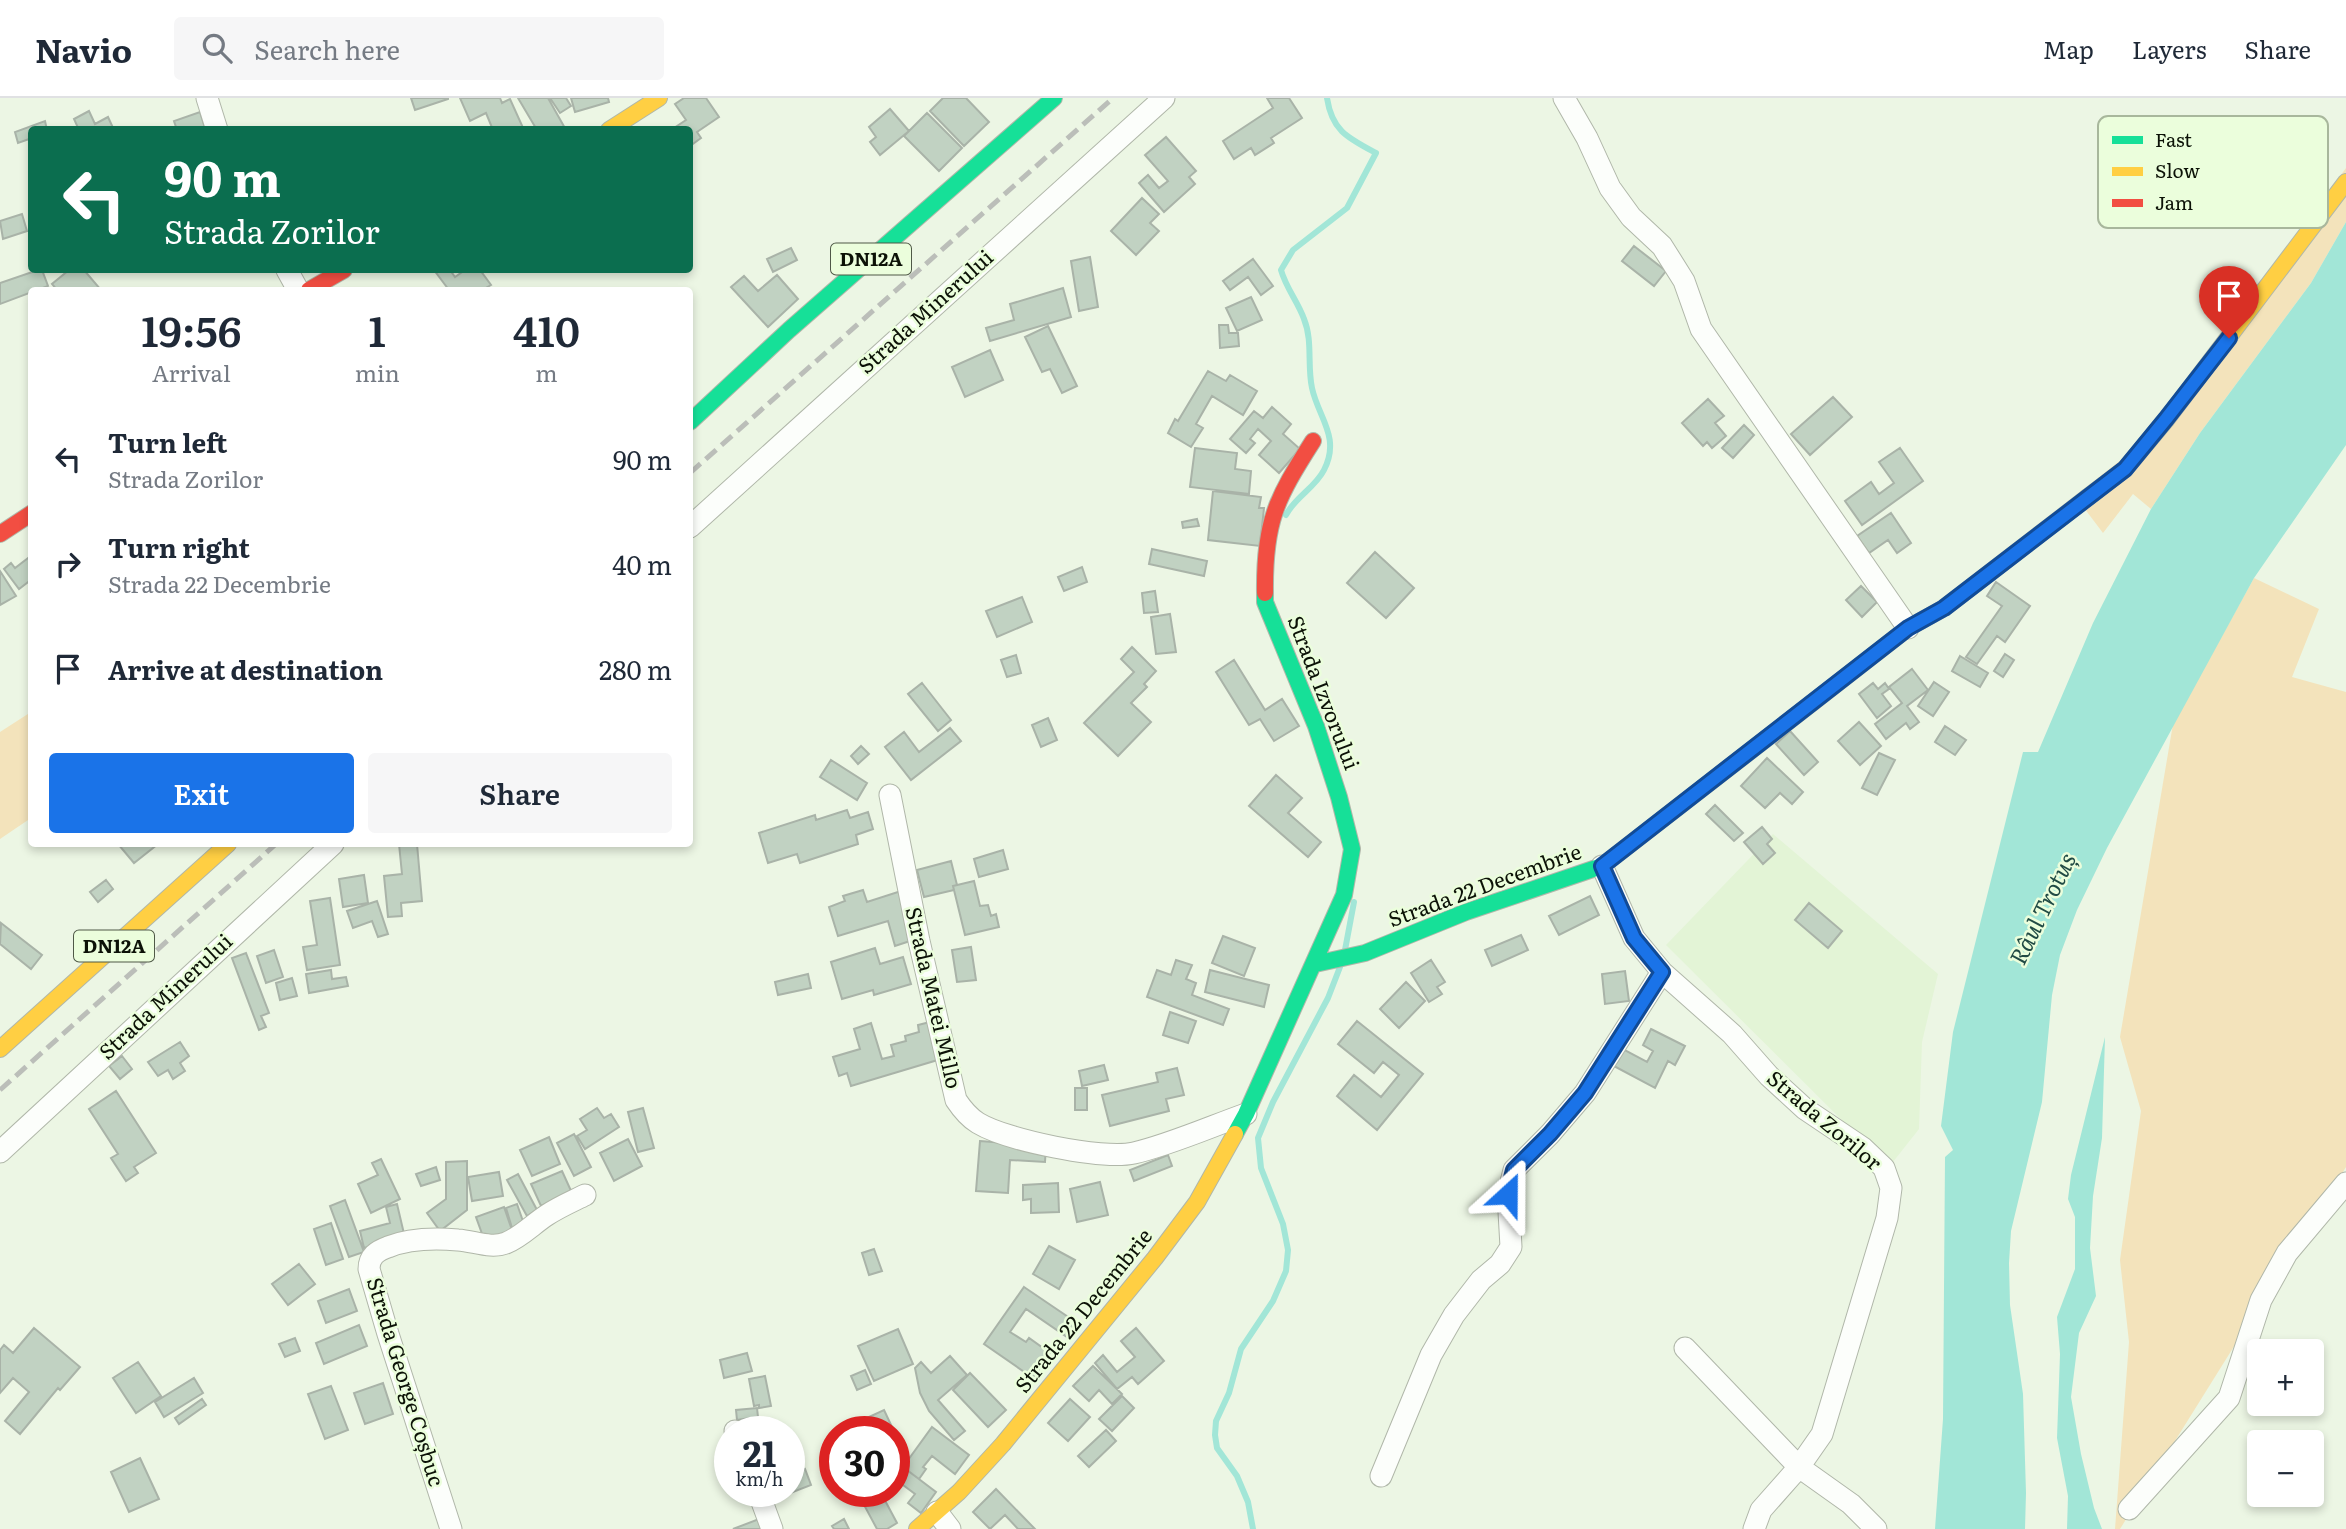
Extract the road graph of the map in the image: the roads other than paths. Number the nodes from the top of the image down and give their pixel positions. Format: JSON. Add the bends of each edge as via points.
{"nodes":[{"id":1,"x":207,"y":98,"type":"edge"},
{"id":2,"x":659,"y":98,"type":"edge"},
{"id":3,"x":1054,"y":98,"type":"edge"},
{"id":4,"x":1164,"y":98,"type":"edge"},
{"id":5,"x":1564,"y":98,"type":"edge"},
{"id":6,"x":216,"y":126,"type":"edge"},
{"id":7,"x":615,"y":126,"type":"edge"},
{"id":8,"x":2346,"y":182,"type":"edge"},
{"id":9,"x":2328,"y":206,"type":"edge"},
{"id":10,"x":2311,"y":228,"type":"edge"},
{"id":11,"x":339,"y":273,"type":"edge"},
{"id":12,"x":314,"y":287,"type":"edge"},
{"id":13,"x":693,"y":419,"type":"edge"},
{"id":14,"x":1313,"y":441,"type":"dead end"},
{"id":15,"x":28,"y":516,"type":"edge"},
{"id":16,"x":693,"y":524,"type":"edge"},
{"id":17,"x":0,"y":534,"type":"edge"},
{"id":18,"x":1908,"y":628,"type":"junction"},
{"id":19,"x":890,"y":795,"type":"dead end"},
{"id":20,"x":225,"y":847,"type":"edge"},
{"id":21,"x":330,"y":847,"type":"edge"},
{"id":22,"x":1602,"y":866,"type":"junction"},
{"id":23,"x":1315,"y":964,"type":"junction"},
{"id":24,"x":1662,"y":972,"type":"junction"},
{"id":25,"x":0,"y":1049,"type":"edge"},
{"id":26,"x":1246,"y":1114,"type":"junction"},
{"id":27,"x":0,"y":1152,"type":"edge"},
{"id":28,"x":2346,"y":1183,"type":"edge"},
{"id":29,"x":585,"y":1195,"type":"dead end"},
{"id":30,"x":1685,"y":1348,"type":"dead end"},
{"id":31,"x":1799,"y":1467,"type":"junction"},
{"id":32,"x":1381,"y":1476,"type":"dead end"},
{"id":33,"x":764,"y":1507,"type":"edge"},
{"id":34,"x":2129,"y":1509,"type":"dead end"},
{"id":35,"x":943,"y":1521,"type":"edge"},
{"id":36,"x":451,"y":1529,"type":"edge"},
{"id":37,"x":772,"y":1529,"type":"edge"},
{"id":38,"x":917,"y":1529,"type":"edge"},
{"id":39,"x":1754,"y":1529,"type":"edge"},
{"id":40,"x":1876,"y":1529,"type":"edge"}],
"edges":[{"from":1,"to":6,"type":"street"},
{"from":2,"to":7,"type":"street"},
{"from":3,"to":13,"type":"street","number":"DN12A"},
{"from":4,"to":16,"type":"street","name":"Strada Minerului"},
{"from":5,"to":18,"type":"street","via":[[1610,188],[1662,246],[1684,281],[1702,329]]},
{"from":8,"to":9,"type":"street","name":"Strada 22 Decembrie"},
{"from":10,"to":18,"type":"street","name":"Strada 22 Decembrie","via":[[2125,469],[1954,601]]},
{"from":11,"to":12,"type":"street"},
{"from":14,"to":23,"type":"street","name":"Strada Izvorului","via":[[1281,490],[1270,525],[1264,580],[1265,602],[1316,726],[1352,849],[1344,895]]},
{"from":15,"to":17,"type":"street"},
{"from":18,"to":22,"type":"street","name":"Strada 22 Decembrie"},
{"from":19,"to":26,"type":"street","name":"Strada Matei Millo","via":[[922,954],[956,1100],[963,1112],[993,1131],[1114,1156],[1136,1153]]},
{"from":20,"to":25,"type":"street","number":"DN12A"},
{"from":21,"to":27,"type":"street","name":"Strada Minerului"},
{"from":22,"to":23,"type":"street","name":"Strada 22 Decembrie","via":[[1466,912],[1365,953]]},
{"from":22,"to":24,"type":"street","name":"Strada Zorilor","via":[[1634,938]]},
{"from":23,"to":26,"type":"street","name":"Strada 22 Decembrie"},
{"from":24,"to":31,"type":"street","name":"Strada Zorilor","via":[[1732,1034],[1805,1109],[1884,1168],[1891,1188],[1887,1218],[1822,1434]]},
{"from":24,"to":32,"type":"street","via":[[1585,1093],[1514,1170],[1508,1194],[1511,1247],[1454,1315],[1431,1355]]},
{"from":26,"to":35,"type":"street","name":"Strada 22 Decembrie","via":[[1197,1202],[1163,1248]]},
{"from":28,"to":34,"type":"street","via":[[2287,1253],[2261,1300],[2229,1398]]},
{"from":29,"to":36,"type":"street","name":"Strada George Coșbuc","via":[[507,1242],[416,1240],[379,1251],[369,1262]]},
{"from":30,"to":31,"type":"street"},
{"from":31,"to":39,"type":"street","name":"Strada Zorilor","via":[[1761,1510]]},
{"from":31,"to":40,"type":"street","via":[[1851,1504]]},
{"from":33,"to":37,"type":"street"},
{"from":35,"to":38,"type":"street","name":"Strada 22 Decembrie"}]}
